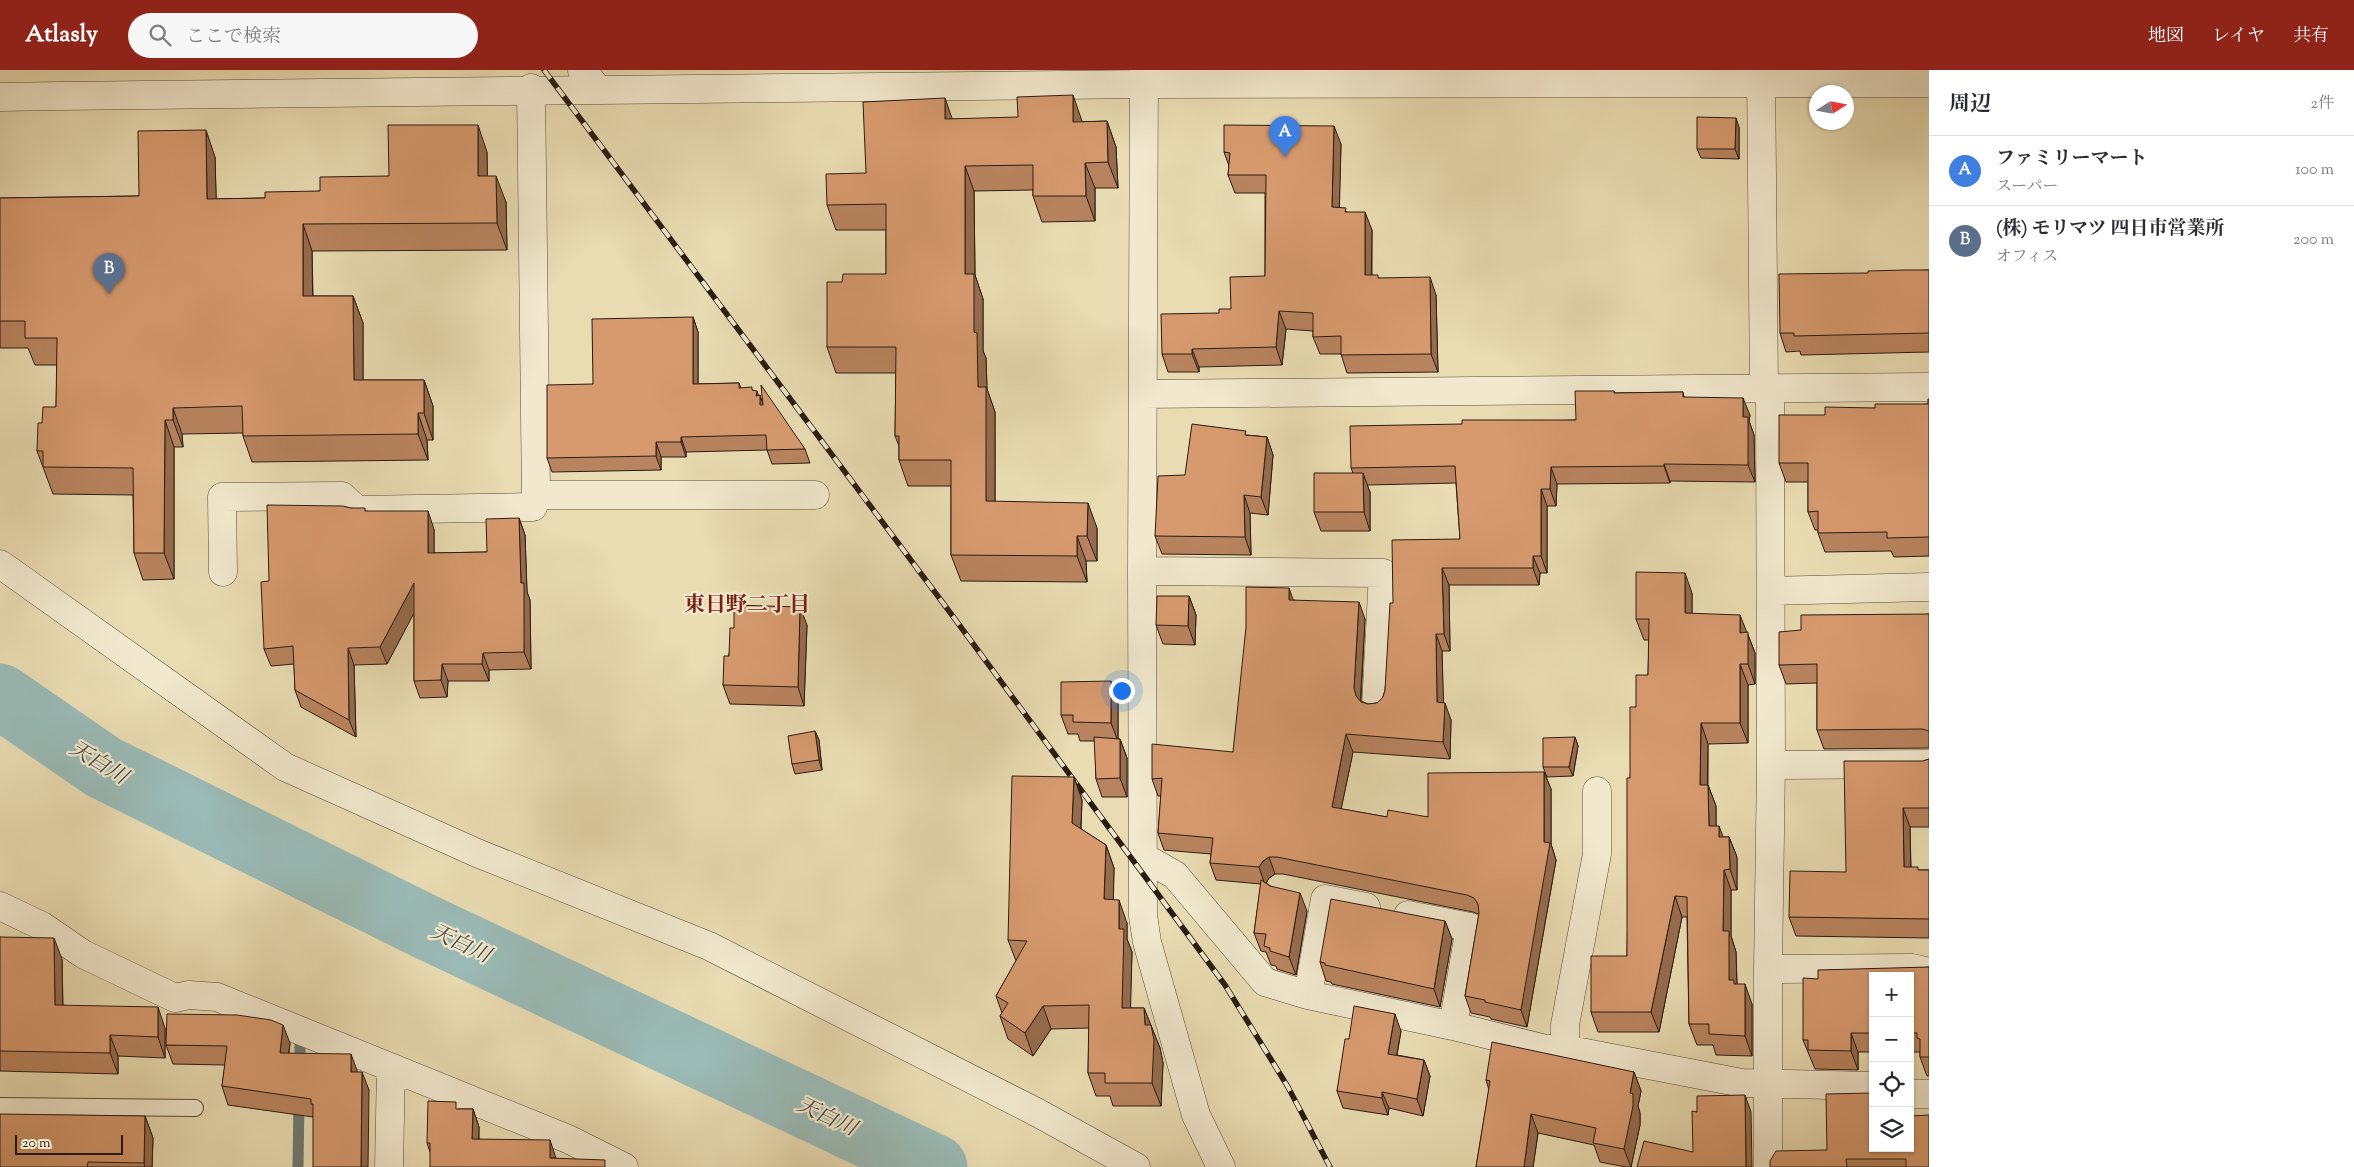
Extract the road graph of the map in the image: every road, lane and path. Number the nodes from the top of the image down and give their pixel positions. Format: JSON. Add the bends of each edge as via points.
{"nodes":[{"id":1,"x":1144,"y":77,"type":"edge"},
{"id":2,"x":1761,"y":77,"type":"edge"},
{"id":3,"x":590,"y":79,"type":"edge"},
{"id":4,"x":1929,"y":83,"type":"edge"},
{"id":5,"x":531,"y":88,"type":"junction"},
{"id":6,"x":0,"y":97,"type":"edge"},
{"id":7,"x":1929,"y":387,"type":"edge"},
{"id":8,"x":1767,"y":390,"type":"junction"},
{"id":9,"x":1144,"y":394,"type":"junction"},
{"id":10,"x":536,"y":495,"type":"junction"},
{"id":11,"x":815,"y":495,"type":"dead end"},
{"id":12,"x":0,"y":564,"type":"edge"},
{"id":13,"x":1142,"y":571,"type":"junction"},
{"id":14,"x":223,"y":572,"type":"dead end"},
{"id":15,"x":1929,"y":587,"type":"edge"},
{"id":16,"x":1772,"y":591,"type":"junction"},
{"id":17,"x":1376,"y":706,"type":"edge"},
{"id":18,"x":1929,"y":764,"type":"edge"},
{"id":19,"x":1771,"y":765,"type":"junction"},
{"id":20,"x":1597,"y":791,"type":"dead end"},
{"id":21,"x":1143,"y":857,"type":"junction"},
{"id":22,"x":1298,"y":893,"type":"edge"},
{"id":23,"x":1325,"y":899,"type":"junction"},
{"id":24,"x":0,"y":906,"type":"edge"},
{"id":25,"x":1768,"y":969,"type":"junction"},
{"id":26,"x":1929,"y":972,"type":"edge"},
{"id":27,"x":1308,"y":994,"type":"junction"},
{"id":28,"x":1453,"y":1026,"type":"junction"},
{"id":29,"x":1565,"y":1049,"type":"junction"},
{"id":30,"x":391,"y":1068,"type":"junction"},
{"id":31,"x":1767,"y":1085,"type":"junction"},
{"id":32,"x":1869,"y":1086,"type":"edge"},
{"id":33,"x":1914,"y":1094,"type":"edge"},
{"id":34,"x":1929,"y":1094,"type":"edge"},
{"id":35,"x":0,"y":1106,"type":"edge"},
{"id":36,"x":195,"y":1108,"type":"dead end"},
{"id":37,"x":388,"y":1167,"type":"edge"},
{"id":38,"x":624,"y":1167,"type":"edge"},
{"id":39,"x":1136,"y":1167,"type":"edge"},
{"id":40,"x":1221,"y":1167,"type":"edge"},
{"id":41,"x":1768,"y":1167,"type":"edge"}],
"edges":[{"from":1,"to":2,"type":"street"},
{"from":1,"to":3,"type":"street","via":[[697,89]]},
{"from":1,"to":9,"type":"street"},
{"from":2,"to":4,"type":"street"},
{"from":2,"to":8,"type":"street"},
{"from":3,"to":5,"type":"street"},
{"from":5,"to":6,"type":"street"},
{"from":5,"to":10,"type":"street"},
{"from":7,"to":8,"type":"street"},
{"from":8,"to":9,"type":"street"},
{"from":8,"to":16,"type":"street"},
{"from":9,"to":13,"type":"street"},
{"from":10,"to":11,"type":"street"},
{"from":10,"to":14,"type":"street","via":[[533,507],[357,510],[342,496],[222,497]]},
{"from":12,"to":39,"type":"street","via":[[285,767],[477,853],[709,946],[1038,1112]]},
{"from":13,"to":17,"type":"street","via":[[1383,573]]},
{"from":13,"to":21,"type":"street"},
{"from":15,"to":16,"type":"street"},
{"from":16,"to":19,"type":"street"},
{"from":18,"to":19,"type":"street"},
{"from":19,"to":25,"type":"street"},
{"from":20,"to":29,"type":"street","via":[[1596,854],[1565,1025]]},
{"from":21,"to":27,"type":"street","via":[[1175,875],[1265,982]]},
{"from":21,"to":40,"type":"street","via":[[1143,916],[1147,942],[1196,1115]]},
{"from":22,"to":23,"type":"street"},
{"from":23,"to":27,"type":"street"},
{"from":23,"to":28,"type":"street","via":[[1470,927]]},
{"from":24,"to":30,"type":"street","via":[[42,926],[83,954],[175,998],[189,995],[217,998]]},
{"from":25,"to":26,"type":"street","via":[[1912,968]]},
{"from":25,"to":31,"type":"street"},
{"from":27,"to":28,"type":"street"},
{"from":28,"to":29,"type":"street","via":[[1546,1049]]},
{"from":29,"to":31,"type":"street"},
{"from":30,"to":37,"type":"street"},
{"from":30,"to":38,"type":"street","via":[[568,1139]]},
{"from":31,"to":32,"type":"street"},
{"from":31,"to":41,"type":"street"},
{"from":33,"to":34,"type":"street"},
{"from":35,"to":36,"type":"lane"}]}
